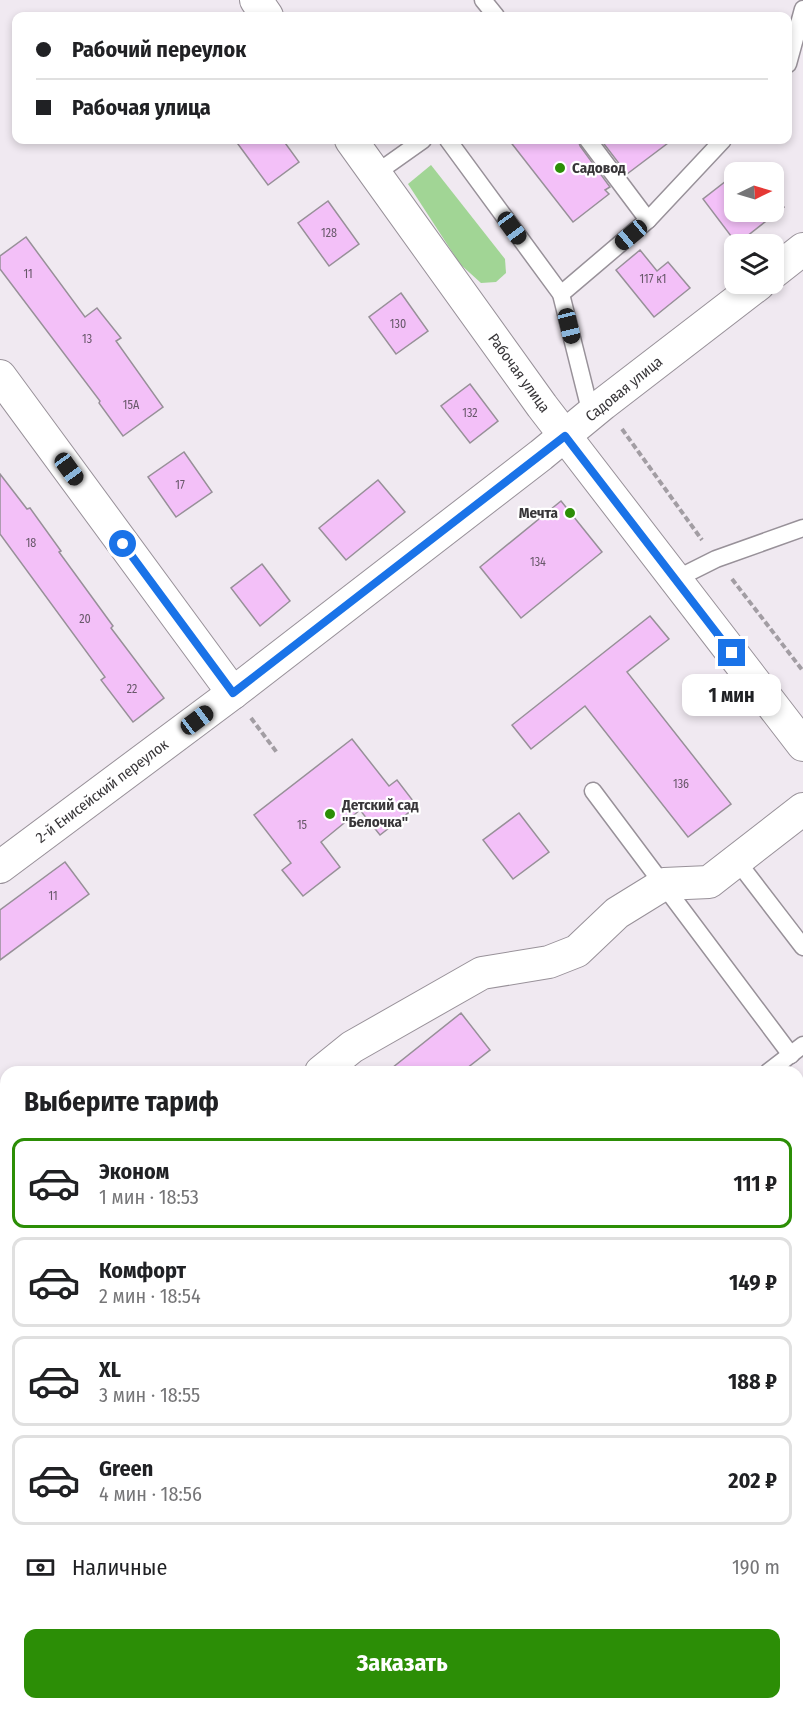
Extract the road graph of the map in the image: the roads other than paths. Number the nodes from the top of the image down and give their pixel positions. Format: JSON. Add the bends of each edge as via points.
{"nodes":[{"id":1,"x":483,"y":0,"type":"edge"},
{"id":2,"x":803,"y":9,"type":"edge"},
{"id":3,"x":493,"y":12,"type":"edge"},
{"id":4,"x":792,"y":49,"type":"edge"},
{"id":5,"x":354,"y":144,"type":"edge"},
{"id":6,"x":417,"y":144,"type":"edge"},
{"id":7,"x":451,"y":144,"type":"edge"},
{"id":8,"x":591,"y":144,"type":"edge"},
{"id":9,"x":719,"y":144,"type":"edge"},
{"id":10,"x":375,"y":174,"type":"junction"},
{"id":11,"x":648,"y":220,"type":"junction"},
{"id":12,"x":803,"y":249,"type":"edge"},
{"id":13,"x":784,"y":264,"type":"edge"},
{"id":14,"x":561,"y":294,"type":"junction"},
{"id":15,"x":746,"y":294,"type":"edge"},
{"id":16,"x":0,"y":375,"type":"edge"},
{"id":17,"x":591,"y":414,"type":"junction"},
{"id":18,"x":565,"y":436,"type":"junction"},
{"id":19,"x":803,"y":528,"type":"edge"},
{"id":20,"x":676,"y":579,"type":"junction"},
{"id":21,"x":233,"y":693,"type":"junction"},
{"id":22,"x":803,"y":745,"type":"edge"},
{"id":23,"x":593,"y":791,"type":"dead end"},
{"id":24,"x":803,"y":809,"type":"edge"},
{"id":25,"x":737,"y":861,"type":"junction"},
{"id":26,"x":0,"y":867,"type":"edge"},
{"id":27,"x":663,"y":884,"type":"junction"},
{"id":28,"x":803,"y":947,"type":"edge"},
{"id":29,"x":797,"y":1050,"type":"edge"},
{"id":30,"x":328,"y":1066,"type":"edge"},
{"id":31,"x":776,"y":1066,"type":"edge"}],
"edges":[{"from":1,"to":3,"type":"lane"},
{"from":2,"to":4,"type":"lane"},
{"from":5,"to":10,"type":"street","name":"Рабочая улица"},
{"from":6,"to":10,"type":"lane"},
{"from":7,"to":14,"type":"lane"},
{"from":8,"to":11,"type":"lane"},
{"from":9,"to":11,"type":"lane"},
{"from":10,"to":18,"type":"street","name":"Рабочая улица"},
{"from":11,"to":14,"type":"lane"},
{"from":12,"to":13,"type":"street"},
{"from":14,"to":17,"type":"lane"},
{"from":15,"to":17,"type":"street","name":"Садовая улица"},
{"from":16,"to":21,"type":"street"},
{"from":17,"to":18,"type":"street","name":"Садовая улица"},
{"from":18,"to":20,"type":"street","name":"Рабочая улица"},
{"from":18,"to":21,"type":"street","name":"Садовая улица"},
{"from":19,"to":20,"type":"lane","via":[[716,559]]},
{"from":20,"to":22,"type":"street","name":"Рабочая улица"},
{"from":21,"to":26,"type":"street","name":"2-й Енисейский переулок"},
{"from":23,"to":27,"type":"lane"},
{"from":24,"to":25,"type":"street"},
{"from":25,"to":27,"type":"street","via":[[709,882]]},
{"from":25,"to":28,"type":"lane"},
{"from":27,"to":29,"type":"lane"},
{"from":27,"to":30,"type":"street","via":[[617,913],[577,951],[549,962],[482,973],[352,1047]]},
{"from":29,"to":31,"type":"lane"}]}
